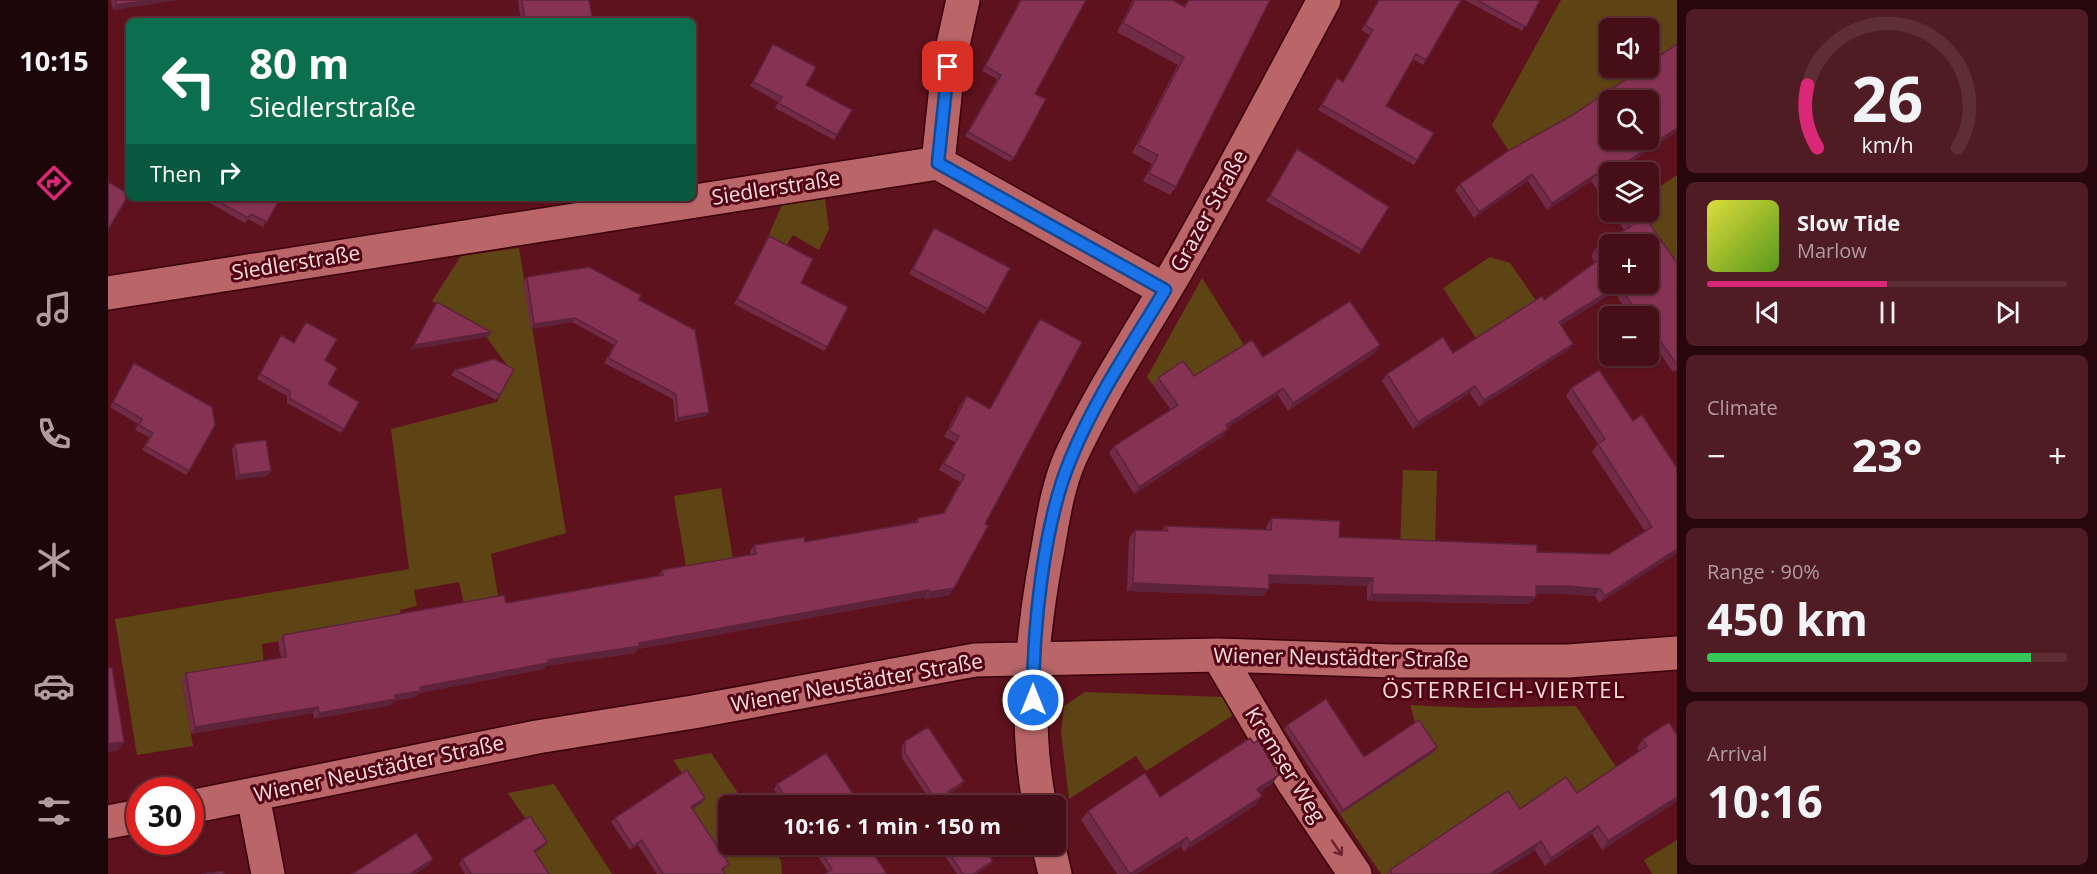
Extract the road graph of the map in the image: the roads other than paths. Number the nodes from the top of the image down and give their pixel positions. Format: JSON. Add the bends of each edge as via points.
{"nodes":[{"id":1,"x":963,"y":0,"type":"edge"},
{"id":2,"x":1324,"y":0,"type":"edge"},
{"id":3,"x":938,"y":163,"type":"junction"},
{"id":4,"x":694,"y":201,"type":"edge"},
{"id":5,"x":696,"y":201,"type":"edge"},
{"id":6,"x":1165,"y":290,"type":"junction"},
{"id":7,"x":108,"y":292,"type":"edge"},
{"id":8,"x":1677,"y":653,"type":"edge"},
{"id":9,"x":1218,"y":655,"type":"junction"},
{"id":10,"x":1033,"y":657,"type":"junction"},
{"id":11,"x":1039,"y":795,"type":"edge"},
{"id":12,"x":252,"y":796,"type":"junction"},
{"id":13,"x":204,"y":805,"type":"edge"},
{"id":14,"x":126,"y":819,"type":"edge"},
{"id":15,"x":108,"y":822,"type":"edge"},
{"id":16,"x":1050,"y":855,"type":"edge"},
{"id":17,"x":268,"y":874,"type":"edge"},
{"id":18,"x":1054,"y":874,"type":"edge"},
{"id":19,"x":1355,"y":874,"type":"edge"}],
"edges":[{"from":1,"to":3,"type":"street","via":[[948,67]]},
{"from":2,"to":6,"type":"street","name":"Grazer Straße"},
{"from":3,"to":5,"type":"street","name":"Siedlerstraße"},
{"from":3,"to":6,"type":"street"},
{"from":4,"to":7,"type":"street","name":"Siedlerstraße"},
{"from":6,"to":10,"type":"street","name":"Grazer Straße","via":[[1104,391],[1070,459],[1054,511],[1038,600]]},
{"from":8,"to":9,"type":"street","name":"Wiener Neustädter Straße","via":[[1568,661]]},
{"from":9,"to":10,"type":"street","name":"Wiener Neustädter Straße"},
{"from":9,"to":19,"type":"street","name":"Kremser Weg","one_way":true,"via":[[1293,782]]},
{"from":10,"to":11,"type":"street","name":"Grazer Straße","via":[[1032,744]]},
{"from":10,"to":12,"type":"street","name":"Wiener Neustädter Straße","via":[[975,660],[537,737]]},
{"from":12,"to":13,"type":"street","name":"Wiener Neustädter Straße"},
{"from":12,"to":17,"type":"street"},
{"from":14,"to":15,"type":"street"},
{"from":16,"to":18,"type":"street"}]}
